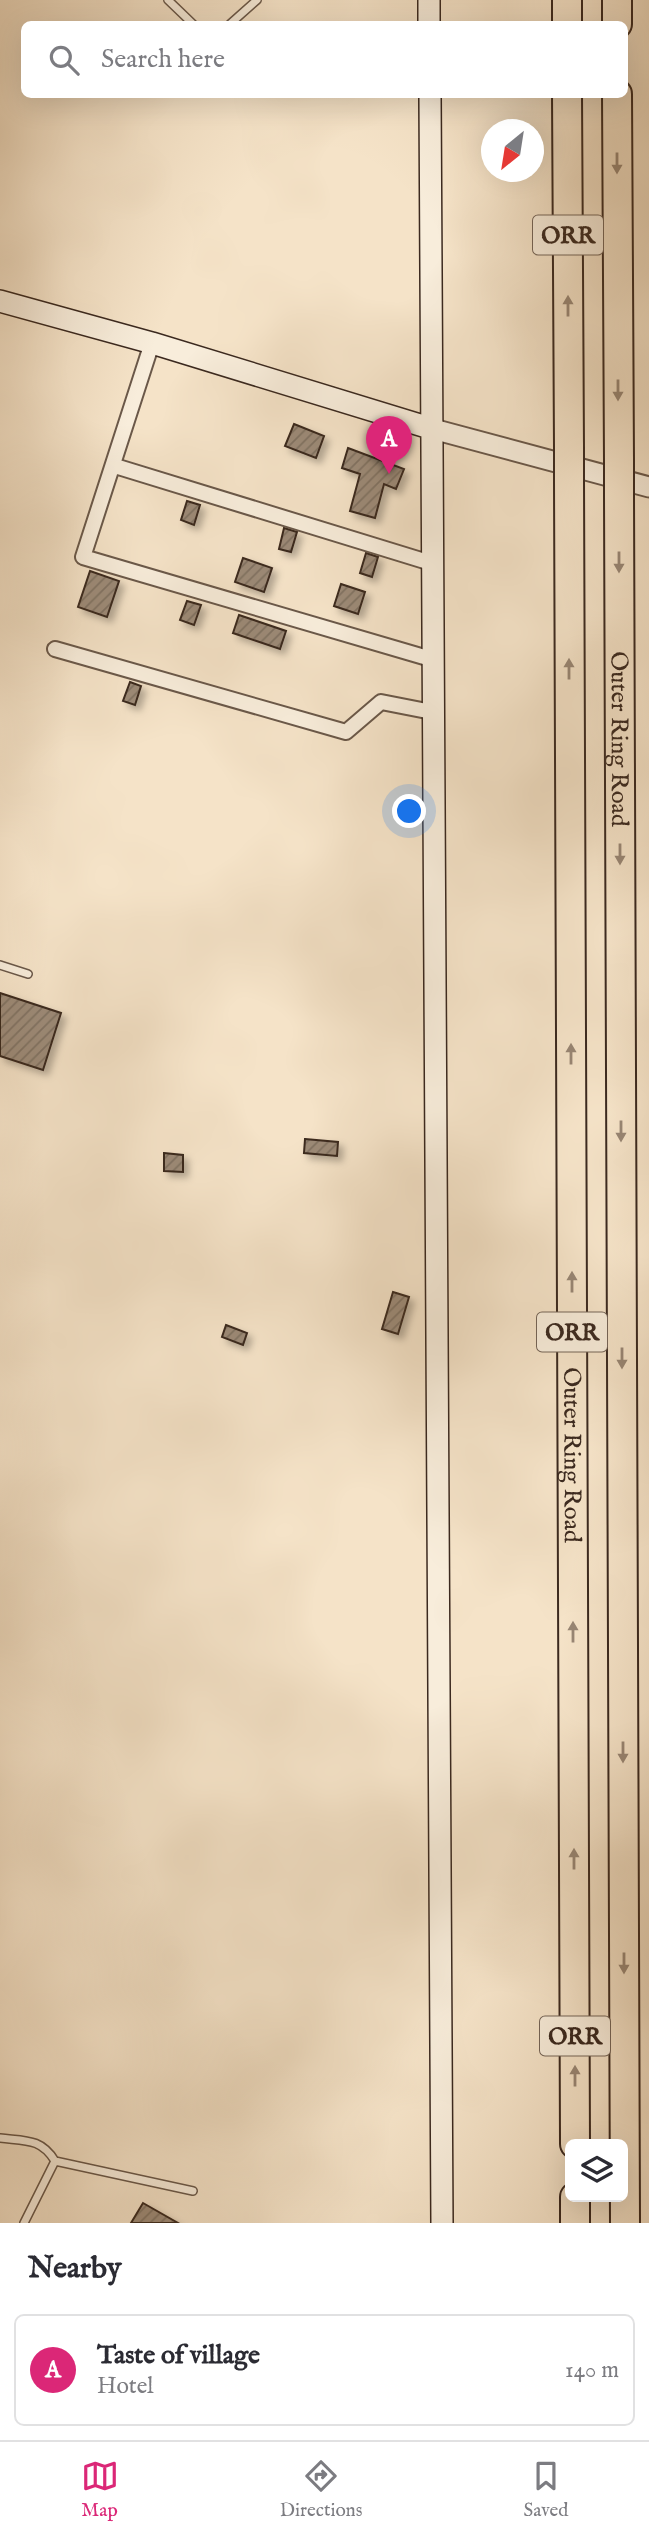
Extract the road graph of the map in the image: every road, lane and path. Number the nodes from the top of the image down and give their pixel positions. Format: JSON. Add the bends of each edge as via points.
{"nodes":[{"id":1,"x":168,"y":0,"type":"edge"},
{"id":2,"x":257,"y":0,"type":"edge"},
{"id":3,"x":429,"y":0,"type":"edge"},
{"id":4,"x":567,"y":0,"type":"edge"},
{"id":5,"x":617,"y":0,"type":"edge"},
{"id":6,"x":190,"y":21,"type":"edge"},
{"id":7,"x":233,"y":21,"type":"edge"},
{"id":8,"x":429,"y":21,"type":"edge"},
{"id":9,"x":567,"y":21,"type":"edge"},
{"id":10,"x":617,"y":21,"type":"edge"},
{"id":11,"x":430,"y":98,"type":"edge"},
{"id":12,"x":567,"y":98,"type":"edge"},
{"id":13,"x":617,"y":98,"type":"edge"},
{"id":14,"x":0,"y":301,"type":"edge"},
{"id":15,"x":152,"y":343,"type":"junction"},
{"id":16,"x":433,"y":429,"type":"junction"},
{"id":17,"x":115,"y":466,"type":"junction"},
{"id":18,"x":649,"y":487,"type":"edge"},
{"id":19,"x":431,"y":562,"type":"junction"},
{"id":20,"x":55,"y":649,"type":"dead end"},
{"id":21,"x":432,"y":659,"type":"junction"},
{"id":22,"x":432,"y":712,"type":"junction"},
{"id":23,"x":0,"y":965,"type":"edge"},
{"id":24,"x":28,"y":974,"type":"dead end"},
{"id":25,"x":0,"y":2138,"type":"edge"},
{"id":26,"x":575,"y":2139,"type":"edge"},
{"id":27,"x":55,"y":2161,"type":"junction"},
{"id":28,"x":193,"y":2191,"type":"dead end"},
{"id":29,"x":575,"y":2202,"type":"edge"},
{"id":30,"x":24,"y":2223,"type":"edge"},
{"id":31,"x":442,"y":2223,"type":"edge"},
{"id":32,"x":575,"y":2223,"type":"edge"},
{"id":33,"x":625,"y":2223,"type":"edge"}],
"edges":[{"from":1,"to":6,"type":"lane"},
{"from":2,"to":7,"type":"lane"},
{"from":3,"to":8,"type":"main road"},
{"from":4,"to":9,"type":"highway"},
{"from":5,"to":10,"type":"highway"},
{"from":11,"to":16,"type":"main road"},
{"from":26,"to":12,"type":"highway","name":"Outer Ring Road","number":"ORR","one_way":true,"bridge":true},
{"from":13,"to":33,"type":"highway","name":"Outer Ring Road","number":"ORR","one_way":true,"bridge":true},
{"from":14,"to":15,"type":"main road"},
{"from":15,"to":16,"type":"main road"},
{"from":15,"to":17,"type":"street"},
{"from":16,"to":18,"type":"street"},
{"from":16,"to":19,"type":"main road"},
{"from":17,"to":19,"type":"street"},
{"from":17,"to":21,"type":"street","via":[[83,557]]},
{"from":19,"to":21,"type":"main road"},
{"from":20,"to":22,"type":"street","via":[[346,733],[381,702]]},
{"from":21,"to":22,"type":"main road"},
{"from":22,"to":31,"type":"main road"},
{"from":23,"to":24,"type":"lane"},
{"from":25,"to":27,"type":"lane","via":[[39,2143]]},
{"from":27,"to":28,"type":"lane"},
{"from":27,"to":30,"type":"lane"},
{"from":29,"to":32,"type":"highway"}]}
